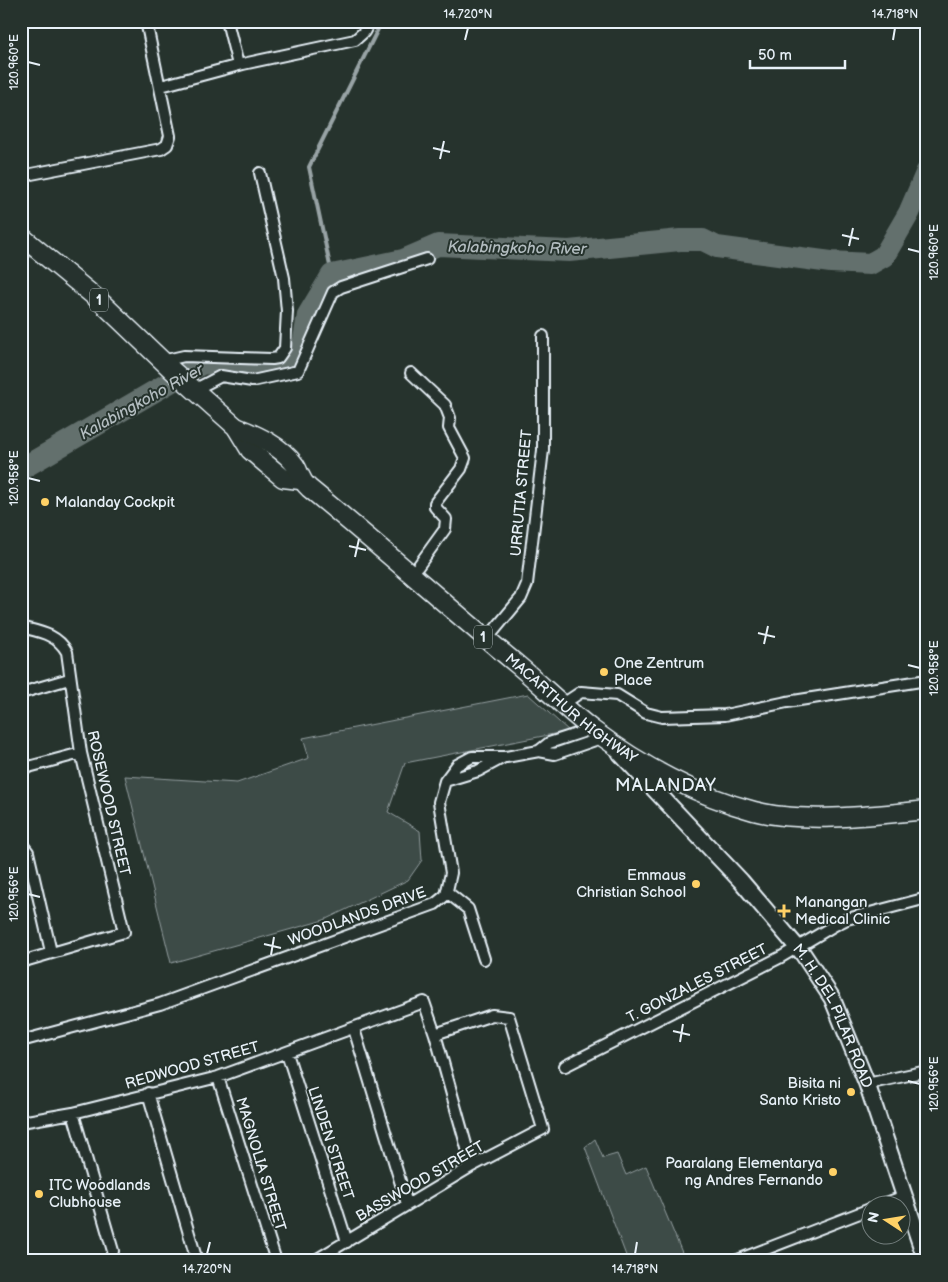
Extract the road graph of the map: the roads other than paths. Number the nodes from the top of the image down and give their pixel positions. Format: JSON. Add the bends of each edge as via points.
{"nodes":[{"id":1,"x":146,"y":21,"type":"edge"},
{"id":2,"x":227,"y":21,"type":"edge"},
{"id":3,"x":370,"y":21,"type":"edge"},
{"id":4,"x":238,"y":65,"type":"junction"},
{"id":5,"x":161,"y":86,"type":"junction"},
{"id":6,"x":260,"y":173,"type":"dead end"},
{"id":7,"x":21,"y":176,"type":"edge"},
{"id":8,"x":21,"y":236,"type":"edge"},
{"id":9,"x":427,"y":259,"type":"dead end"},
{"id":10,"x":544,"y":336,"type":"dead end"},
{"id":11,"x":167,"y":365,"type":"junction"},
{"id":12,"x":412,"y":373,"type":"dead end"},
{"id":13,"x":191,"y":387,"type":"junction"},
{"id":14,"x":411,"y":576,"type":"junction"},
{"id":15,"x":21,"y":627,"type":"edge"},
{"id":16,"x":487,"y":639,"type":"junction"},
{"id":17,"x":70,"y":680,"type":"junction"},
{"id":18,"x":927,"y":680,"type":"edge"},
{"id":19,"x":21,"y":693,"type":"edge"},
{"id":20,"x":563,"y":704,"type":"junction"},
{"id":21,"x":602,"y":736,"type":"junction"},
{"id":22,"x":538,"y":751,"type":"junction"},
{"id":23,"x":81,"y":753,"type":"junction"},
{"id":24,"x":506,"y":757,"type":"junction"},
{"id":25,"x":21,"y":769,"type":"edge"},
{"id":26,"x":676,"y":780,"type":"junction"},
{"id":27,"x":445,"y":781,"type":"junction"},
{"id":28,"x":927,"y":810,"type":"edge"},
{"id":29,"x":673,"y":811,"type":"junction"},
{"id":30,"x":21,"y":843,"type":"edge"},
{"id":31,"x":447,"y":892,"type":"junction"},
{"id":32,"x":927,"y":898,"type":"edge"},
{"id":33,"x":797,"y":946,"type":"junction"},
{"id":34,"x":51,"y":952,"type":"junction"},
{"id":35,"x":484,"y":959,"type":"dead end"},
{"id":36,"x":21,"y":962,"type":"edge"},
{"id":37,"x":354,"y":1029,"type":"junction"},
{"id":38,"x":435,"y":1034,"type":"junction"},
{"id":39,"x":21,"y":1042,"type":"edge"},
{"id":40,"x":287,"y":1053,"type":"junction"},
{"id":41,"x":565,"y":1066,"type":"dead end"},
{"id":42,"x":927,"y":1071,"type":"edge"},
{"id":43,"x":218,"y":1077,"type":"junction"},
{"id":44,"x":867,"y":1084,"type":"junction"},
{"id":45,"x":148,"y":1093,"type":"junction"},
{"id":46,"x":73,"y":1112,"type":"junction"},
{"id":47,"x":21,"y":1122,"type":"edge"},
{"id":48,"x":472,"y":1166,"type":"junction"},
{"id":49,"x":904,"y":1194,"type":"edge"},
{"id":50,"x":407,"y":1204,"type":"junction"},
{"id":51,"x":910,"y":1211,"type":"edge"},
{"id":52,"x":860,"y":1213,"type":"edge"},
{"id":53,"x":347,"y":1242,"type":"junction"},
{"id":54,"x":110,"y":1261,"type":"edge"},
{"id":55,"x":197,"y":1261,"type":"edge"},
{"id":56,"x":276,"y":1261,"type":"edge"},
{"id":57,"x":314,"y":1261,"type":"edge"},
{"id":58,"x":735,"y":1261,"type":"edge"},
{"id":59,"x":926,"y":1261,"type":"edge"}],
"edges":[{"from":1,"to":5,"type":"street"},
{"from":2,"to":4,"type":"street"},
{"from":3,"to":4,"type":"street","via":[[355,40]]},
{"from":4,"to":5,"type":"street"},
{"from":5,"to":7,"type":"street","via":[[170,136],[161,149]]},
{"from":6,"to":11,"type":"street","via":[[284,278],[286,348],[278,358],[272,359],[184,356]]},
{"from":8,"to":11,"type":"highway","name":"MACARTHUR HIGHWAY","number":"1","via":[[100,301]]},
{"from":9,"to":13,"type":"street","via":[[333,292],[298,371],[252,381],[221,376]]},
{"from":10,"to":16,"type":"street","name":"URRUTIA STREET","via":[[543,450],[527,584],[522,598]]},
{"from":11,"to":13,"type":"highway","name":"MACARTHUR HIGHWAY","number":"1"},
{"from":12,"to":14,"type":"street","via":[[445,406],[450,418],[449,428],[465,458],[461,469],[435,502],[435,507],[446,519],[445,529]]},
{"from":13,"to":14,"type":"highway","name":"MACARTHUR HIGHWAY","number":"1","via":[[236,428],[250,450],[265,463],[283,478],[300,480]]},
{"from":14,"to":16,"type":"highway","name":"MACARTHUR HIGHWAY","number":"1"},
{"from":15,"to":17,"type":"street","name":"ROSEWOOD STREET","via":[[54,636],[62,642],[67,652]]},
{"from":16,"to":20,"type":"highway","name":"MACARTHUR HIGHWAY","number":"1"},
{"from":17,"to":19,"type":"street"},
{"from":17,"to":23,"type":"street","name":"ROSEWOOD STREET"},
{"from":18,"to":20,"type":"street","via":[[725,715],[662,717],[646,713],[619,695],[581,692]]},
{"from":20,"to":21,"type":"highway","name":"MACARTHUR HIGHWAY","number":"1"},
{"from":21,"to":22,"type":"street","name":"WOODLANDS DRIVE","via":[[549,743]]},
{"from":21,"to":22,"type":"street","name":"WOODLANDS DRIVE","via":[[556,754]]},
{"from":21,"to":26,"type":"highway","name":"MACARTHUR HIGHWAY","number":"1"},
{"from":21,"to":29,"type":"main road","name":"M. H. DEL PILAR ROAD"},
{"from":22,"to":24,"type":"street","name":"WOODLANDS DRIVE"},
{"from":23,"to":25,"type":"street"},
{"from":23,"to":34,"type":"street","name":"ROSEWOOD STREET","via":[[124,932]]},
{"from":24,"to":27,"type":"street","name":"WOODLANDS DRIVE","via":[[478,771]]},
{"from":24,"to":27,"type":"street","name":"WOODLANDS DRIVE","via":[[472,757],[457,765]]},
{"from":26,"to":28,"type":"highway","name":"MACARTHUR HIGHWAY","number":"1","via":[[747,809],[776,814],[816,817]]},
{"from":26,"to":29,"type":"main road"},
{"from":27,"to":31,"type":"street","name":"WOODLANDS DRIVE","via":[[439,802],[451,873]]},
{"from":29,"to":33,"type":"main road","name":"M. H. DEL PILAR ROAD","via":[[730,868]]},
{"from":30,"to":34,"type":"street","via":[[28,852]]},
{"from":31,"to":35,"type":"street","via":[[468,909]]},
{"from":31,"to":39,"type":"street","name":"WOODLANDS DRIVE","via":[[435,904],[160,1004]]},
{"from":32,"to":33,"type":"street","name":"T. GONZALES STREET","via":[[848,919]]},
{"from":33,"to":41,"type":"street","name":"T. GONZALES STREET"},
{"from":33,"to":44,"type":"main road","name":"M. H. DEL PILAR ROAD","via":[[832,998]]},
{"from":34,"to":36,"type":"street"},
{"from":37,"to":38,"type":"street","name":"REDWOOD STREET","via":[[424,1002]]},
{"from":37,"to":40,"type":"street","name":"REDWOOD STREET"},
{"from":37,"to":50,"type":"street"},
{"from":38,"to":48,"type":"street"},
{"from":38,"to":48,"type":"street","name":"BASSWOOD STREET","via":[[492,1014],[509,1017],[543,1129]]},
{"from":40,"to":43,"type":"street","name":"REDWOOD STREET"},
{"from":40,"to":53,"type":"street","name":"LINDEN STREET"},
{"from":42,"to":44,"type":"street"},
{"from":43,"to":45,"type":"street","name":"REDWOOD STREET"},
{"from":43,"to":56,"type":"street","name":"MAGNOLIA STREET"},
{"from":44,"to":49,"type":"main road","name":"M. H. DEL PILAR ROAD"},
{"from":45,"to":46,"type":"street","name":"REDWOOD STREET"},
{"from":45,"to":55,"type":"street"},
{"from":46,"to":47,"type":"street","name":"REDWOOD STREET"},
{"from":46,"to":54,"type":"street","via":[[113,1251]]},
{"from":48,"to":50,"type":"street","name":"BASSWOOD STREET"},
{"from":50,"to":53,"type":"street","name":"BASSWOOD STREET"},
{"from":51,"to":59,"type":"main road","name":"M. H. DEL PILAR ROAD"},
{"from":52,"to":58,"type":"street"},
{"from":53,"to":57,"type":"street","name":"BASSWOOD STREET"}]}
